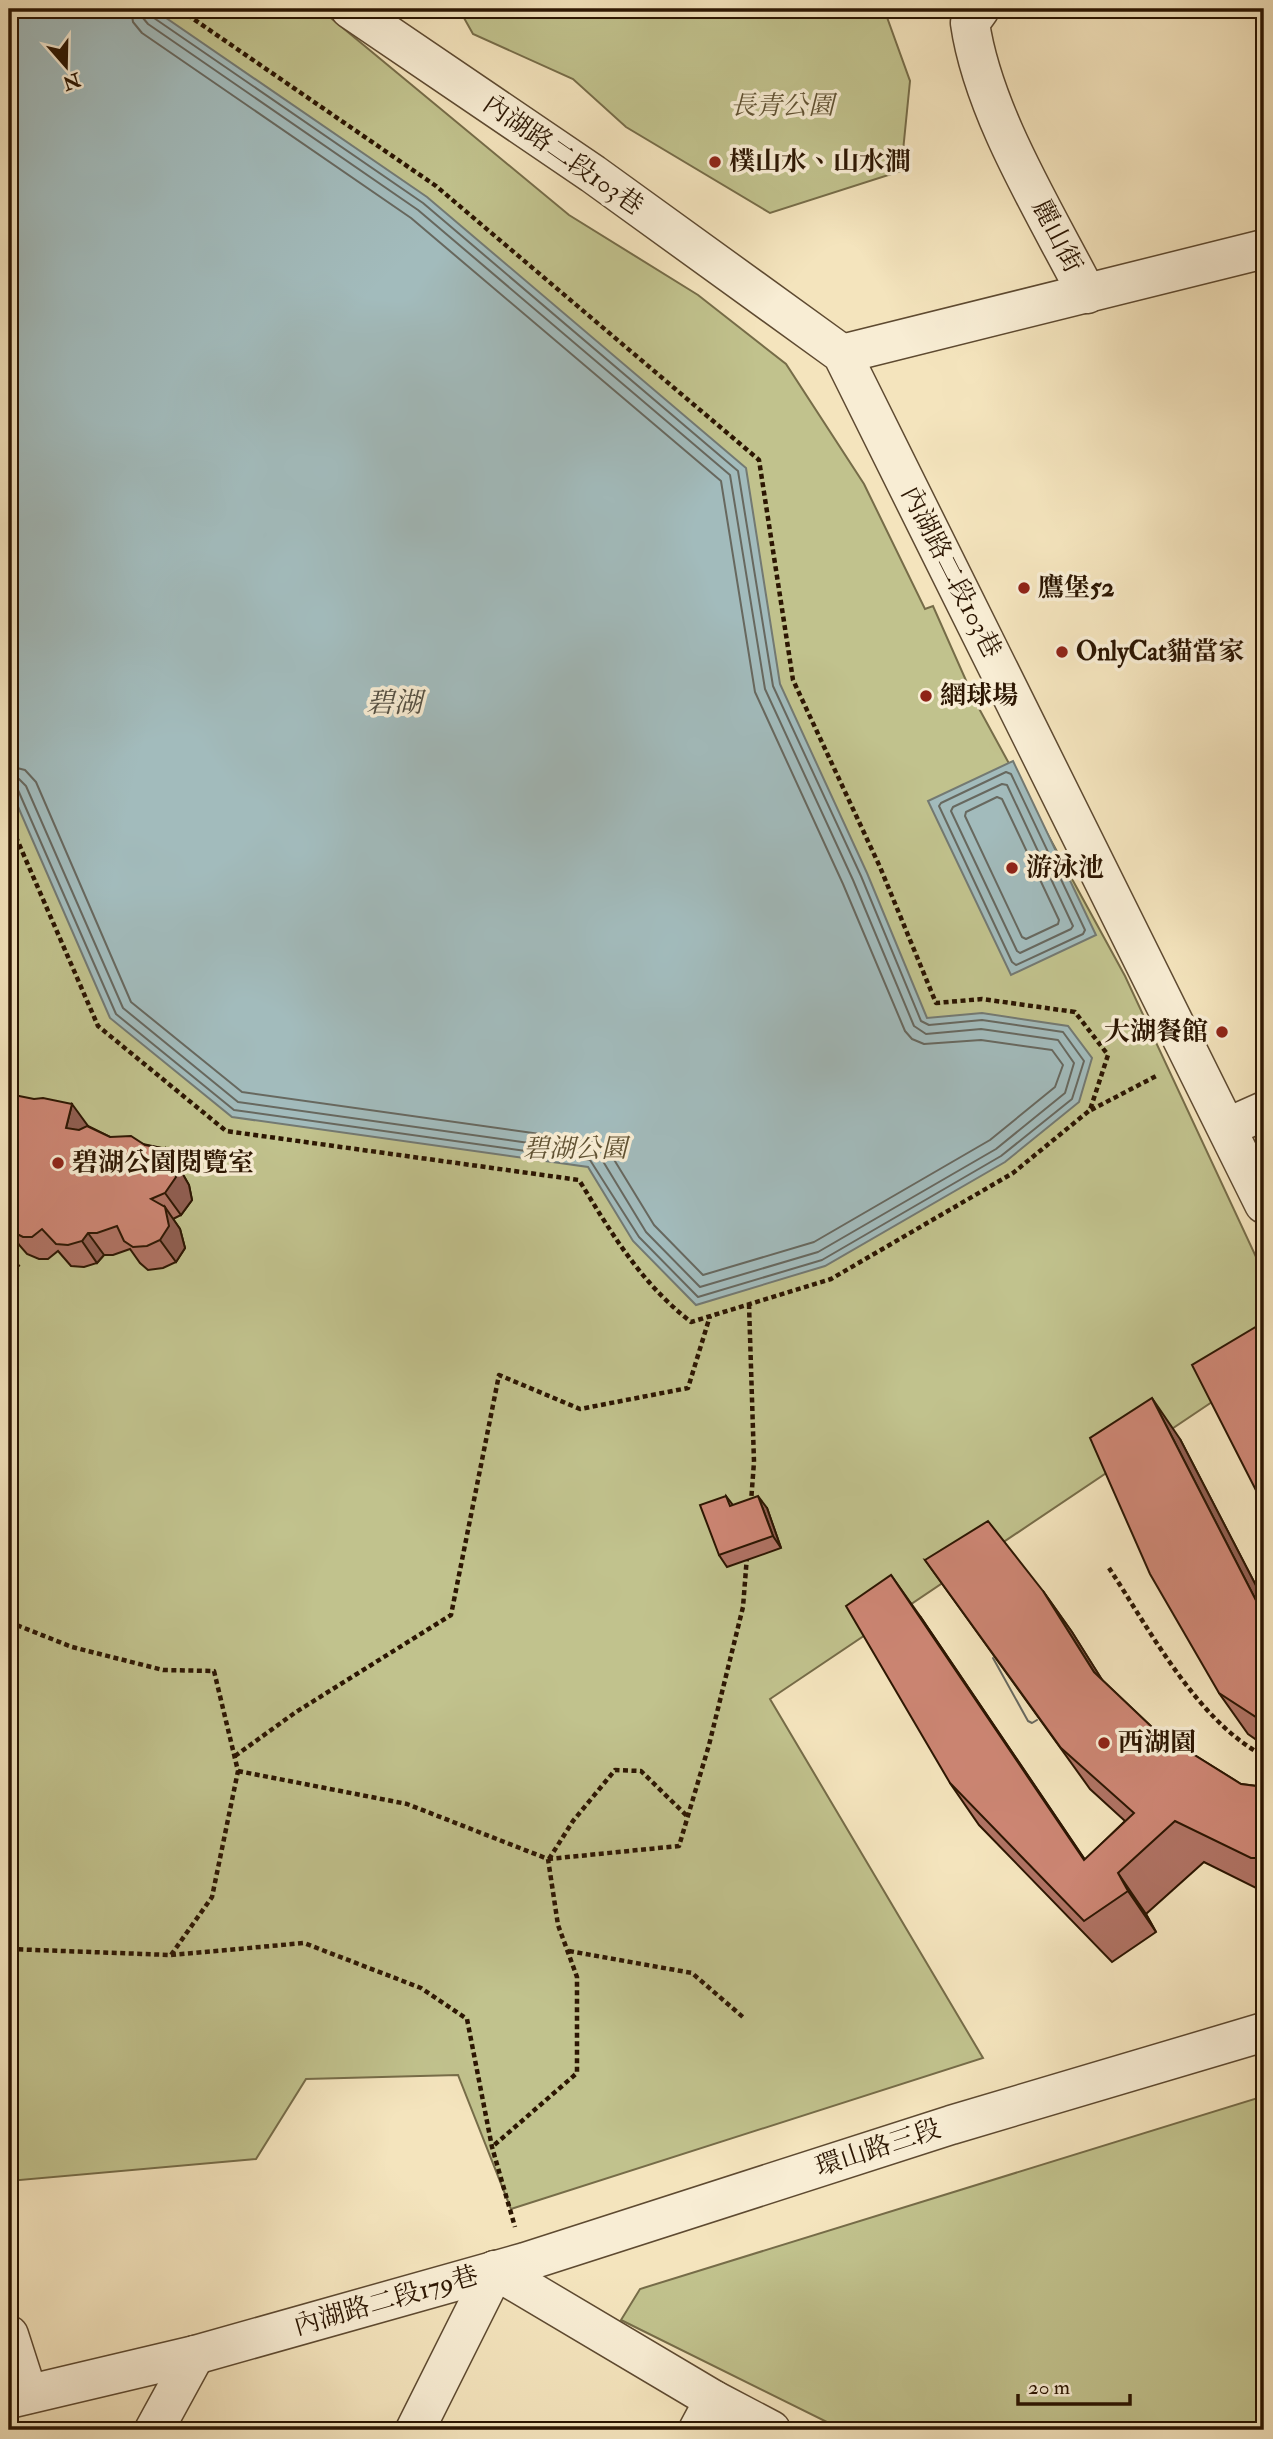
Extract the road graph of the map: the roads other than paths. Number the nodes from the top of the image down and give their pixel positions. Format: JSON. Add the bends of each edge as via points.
{"nodes":[{"id":1,"x":350,"y":9,"type":"edge"},
{"id":2,"x":970,"y":13,"type":"edge"},
{"id":3,"x":1264,"y":248,"type":"edge"},
{"id":4,"x":1087,"y":294,"type":"junction"},
{"id":5,"x":842,"y":354,"type":"junction"},
{"id":6,"x":1264,"y":1111,"type":"edge"},
{"id":7,"x":1228,"y":1127,"type":"junction"},
{"id":8,"x":1264,"y":1204,"type":"edge"},
{"id":9,"x":1264,"y":2032,"type":"edge"},
{"id":10,"x":510,"y":2266,"type":"junction"},
{"id":11,"x":9,"y":2335,"type":"edge"},
{"id":12,"x":195,"y":2355,"type":"junction"},
{"id":13,"x":18,"y":2396,"type":"edge"},
{"id":14,"x":706,"y":2415,"type":"edge"},
{"id":15,"x":154,"y":2430,"type":"edge"},
{"id":16,"x":415,"y":2430,"type":"edge"},
{"id":17,"x":771,"y":2430,"type":"edge"}],
"edges":[{"from":1,"to":5,"type":"street","name":"內湖路二段103巷","via":[[593,174]]},
{"from":2,"to":4,"type":"street","name":"麗山街","via":[[984,81],[1008,140]]},
{"from":3,"to":4,"type":"street","name":"麗山街"},
{"from":4,"to":5,"type":"street"},
{"from":5,"to":7,"type":"street","name":"內湖路二段103巷"},
{"from":6,"to":7,"type":"street"},
{"from":7,"to":8,"type":"street","name":"內湖路二段103巷"},
{"from":9,"to":10,"type":"street","name":"環山路三段","via":[[951,2124]]},
{"from":10,"to":12,"type":"street","name":"內湖路二段179巷"},
{"from":10,"to":14,"type":"street","name":"內湖路二段179巷"},
{"from":10,"to":16,"type":"street"},
{"from":11,"to":13,"type":"street"},
{"from":12,"to":13,"type":"street","name":"內湖路二段179巷"},
{"from":12,"to":15,"type":"street"},
{"from":14,"to":17,"type":"street","name":"內湖路二段179巷"}]}
